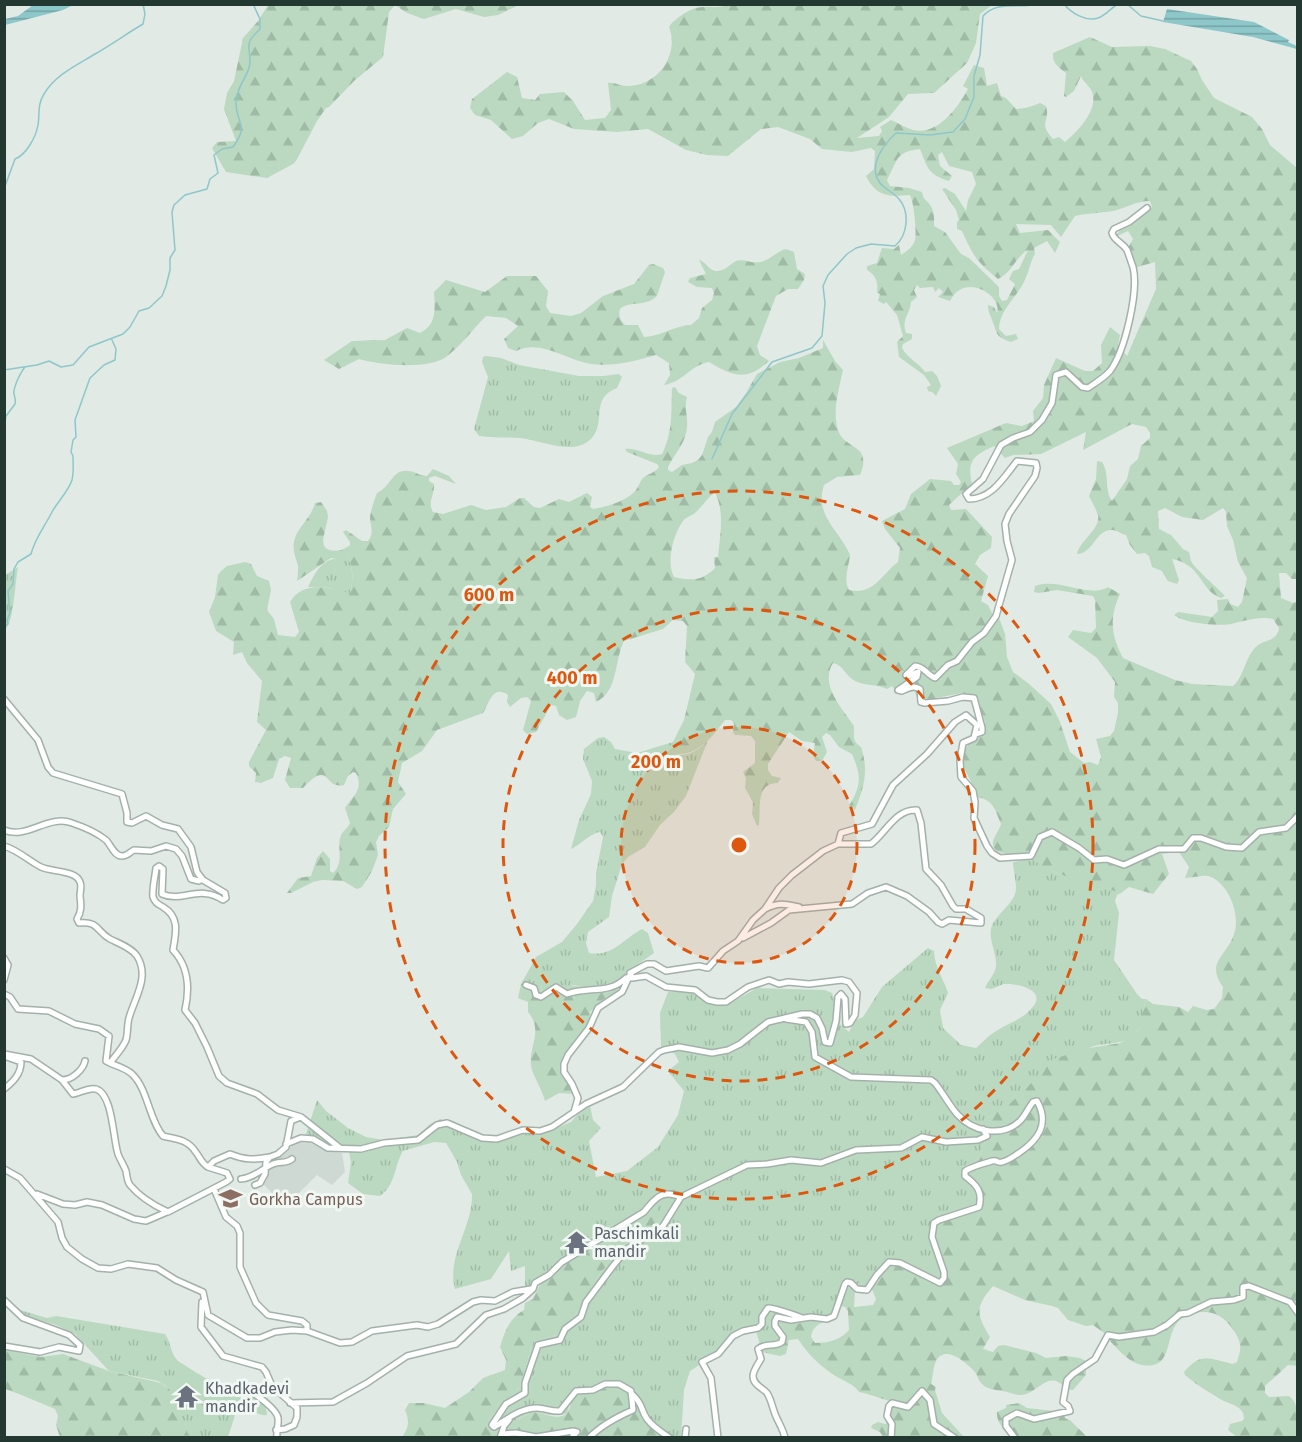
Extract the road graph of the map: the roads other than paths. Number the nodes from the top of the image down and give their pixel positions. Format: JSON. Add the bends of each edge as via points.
{"nodes":[{"id":1,"x":1147,"y":208,"type":"dead end"},
{"id":2,"x":4,"y":699,"type":"edge"},
{"id":3,"x":976,"y":734,"type":"junction"},
{"id":4,"x":1298,"y":816,"type":"edge"},
{"id":5,"x":4,"y":830,"type":"edge"},
{"id":6,"x":838,"y":844,"type":"junction"},
{"id":7,"x":4,"y":846,"type":"edge"},
{"id":8,"x":202,"y":879,"type":"junction"},
{"id":9,"x":803,"y":908,"type":"junction"},
{"id":10,"x":765,"y":909,"type":"junction"},
{"id":11,"x":738,"y":941,"type":"junction"},
{"id":12,"x":4,"y":958,"type":"edge"},
{"id":13,"x":630,"y":975,"type":"junction"},
{"id":14,"x":4,"y":980,"type":"edge"},
{"id":15,"x":526,"y":985,"type":"dead end"},
{"id":16,"x":4,"y":994,"type":"edge"},
{"id":17,"x":784,"y":1019,"type":"junction"},
{"id":18,"x":4,"y":1055,"type":"edge"},
{"id":19,"x":85,"y":1061,"type":"dead end"},
{"id":20,"x":110,"y":1063,"type":"junction"},
{"id":21,"x":62,"y":1080,"type":"junction"},
{"id":22,"x":4,"y":1089,"type":"edge"},
{"id":23,"x":573,"y":1113,"type":"junction"},
{"id":24,"x":299,"y":1116,"type":"junction"},
{"id":25,"x":983,"y":1129,"type":"junction"},
{"id":26,"x":286,"y":1144,"type":"junction"},
{"id":27,"x":340,"y":1148,"type":"junction"},
{"id":28,"x":270,"y":1157,"type":"junction"},
{"id":29,"x":292,"y":1159,"type":"dead end"},
{"id":30,"x":208,"y":1167,"type":"junction"},
{"id":31,"x":266,"y":1168,"type":"junction"},
{"id":32,"x":4,"y":1169,"type":"edge"},
{"id":33,"x":242,"y":1179,"type":"dead end"},
{"id":34,"x":255,"y":1185,"type":"dead end"},
{"id":35,"x":28,"y":1188,"type":"junction"},
{"id":36,"x":214,"y":1190,"type":"junction"},
{"id":37,"x":681,"y":1197,"type":"junction"},
{"id":38,"x":168,"y":1212,"type":"junction"},
{"id":39,"x":533,"y":1289,"type":"junction"},
{"id":40,"x":203,"y":1292,"type":"junction"},
{"id":41,"x":4,"y":1300,"type":"edge"},
{"id":42,"x":1298,"y":1312,"type":"edge"},
{"id":43,"x":804,"y":1319,"type":"junction"},
{"id":44,"x":307,"y":1331,"type":"junction"},
{"id":45,"x":4,"y":1346,"type":"edge"},
{"id":46,"x":246,"y":1389,"type":"dead end"},
{"id":47,"x":631,"y":1393,"type":"junction"},
{"id":48,"x":291,"y":1403,"type":"junction"},
{"id":49,"x":511,"y":1416,"type":"junction"},
{"id":50,"x":686,"y":1428,"type":"dead end"},
{"id":51,"x":276,"y":1429,"type":"junction"},
{"id":52,"x":501,"y":1436,"type":"edge"},
{"id":53,"x":271,"y":1437,"type":"edge"},
{"id":54,"x":277,"y":1437,"type":"edge"},
{"id":55,"x":576,"y":1437,"type":"edge"},
{"id":56,"x":589,"y":1437,"type":"edge"},
{"id":57,"x":670,"y":1437,"type":"edge"},
{"id":58,"x":685,"y":1437,"type":"edge"},
{"id":59,"x":718,"y":1437,"type":"edge"},
{"id":60,"x":785,"y":1437,"type":"edge"},
{"id":61,"x":891,"y":1437,"type":"edge"},
{"id":62,"x":954,"y":1437,"type":"edge"},
{"id":63,"x":1015,"y":1437,"type":"edge"}],
"edges":[{"from":1,"to":3,"type":"street","via":[[1112,233],[1127,250],[1134,274],[1134,301],[1128,329],[1112,368],[1088,388],[1066,372],[1056,375],[1052,403],[1042,420],[1030,432],[1000,445],[983,479],[966,494],[969,499],[987,496],[1017,461],[1036,463],[1035,476],[1005,524],[1012,560],[996,616],[939,676],[929,676],[915,666],[906,675],[918,672],[917,677],[898,690],[916,687],[925,703],[974,698],[982,728]]},
{"from":2,"to":8,"type":"street","via":[[38,740],[53,773],[122,794],[127,822],[146,816],[178,829],[190,847]]},
{"from":3,"to":4,"type":"street","via":[[963,742],[961,777],[973,791],[974,818],[980,831],[992,853],[1000,858],[1031,856],[1040,837],[1052,832],[1094,860],[1124,865],[1159,849],[1184,849],[1193,838],[1242,848],[1259,832],[1286,828]]},
{"from":3,"to":6,"type":"street","via":[[977,725],[970,717],[961,717],[893,785],[872,824],[841,833]]},
{"from":5,"to":8,"type":"street","via":[[18,834],[57,821],[71,822],[107,841],[121,856],[134,849],[176,849],[190,879]]},
{"from":6,"to":9,"type":"street","via":[[871,844],[896,817],[917,810],[926,869],[956,909],[966,909],[981,918],[981,923],[949,920],[942,924],[921,905],[886,887],[852,904]]},
{"from":6,"to":10,"type":"street","via":[[792,875]]},
{"from":7,"to":20,"type":"street","via":[[44,869],[61,870],[78,878],[79,923],[96,925],[136,955],[143,972],[140,989],[132,1006],[126,1042]]},
{"from":8,"to":24,"type":"street","via":[[225,892],[226,898],[205,892],[162,894],[163,869],[156,868],[153,895],[156,903],[173,916],[177,935],[173,950],[187,975],[189,994],[185,1010],[219,1076],[257,1094],[278,1110]]},
{"from":9,"to":10,"type":"street","via":[[777,903]]},
{"from":9,"to":11,"type":"street","via":[[789,910]]},
{"from":10,"to":11,"type":"street"},
{"from":11,"to":13,"type":"street","via":[[708,968],[666,971],[647,964]]},
{"from":12,"to":14,"type":"street","via":[[8,965]]},
{"from":13,"to":15,"type":"street","via":[[612,988],[579,989],[567,994],[556,987],[541,997]]},
{"from":13,"to":17,"type":"street","via":[[646,976],[671,989],[695,990],[717,1002],[726,1002],[748,987],[769,980],[780,984],[842,980],[856,990],[855,1015],[848,1024],[845,999],[841,994],[838,997],[830,1043],[825,1042],[814,1015]]},
{"from":13,"to":23,"type":"street","via":[[622,992],[598,1008],[564,1064],[564,1072],[578,1098]]},
{"from":16,"to":20,"type":"street","via":[[18,1009],[49,1011],[75,1024],[99,1029],[109,1036],[106,1061]]},
{"from":17,"to":23,"type":"street","via":[[768,1022],[728,1050],[712,1053],[679,1047],[659,1052],[623,1087]]},
{"from":17,"to":25,"type":"street","via":[[806,1022],[812,1032],[815,1057],[840,1073],[858,1078],[931,1080],[957,1114]]},
{"from":18,"to":21,"type":"street","via":[[31,1059]]},
{"from":18,"to":22,"type":"street","via":[[21,1062],[15,1080]]},
{"from":19,"to":21,"type":"street","via":[[76,1074]]},
{"from":20,"to":30,"type":"street","via":[[121,1066],[138,1080],[163,1136],[180,1139],[194,1148],[202,1164]]},
{"from":21,"to":38,"type":"street","via":[[73,1094],[96,1089],[104,1096],[128,1182],[156,1207]]},
{"from":23,"to":27,"type":"street","via":[[552,1127],[523,1130],[497,1139],[482,1138],[447,1124],[437,1125],[418,1140],[361,1149]]},
{"from":24,"to":26,"type":"street","via":[[291,1121]]},
{"from":24,"to":27,"type":"street"},
{"from":25,"to":37,"type":"street","via":[[987,1136],[978,1140],[946,1142],[922,1137],[901,1148],[856,1150],[821,1163],[791,1160],[747,1165]]},
{"from":25,"to":43,"type":"street","via":[[1000,1132],[1019,1122],[1037,1101],[1043,1121],[1032,1144],[1002,1162],[993,1161],[965,1171],[980,1191],[978,1207],[934,1223],[932,1238],[944,1272],[940,1283],[900,1263],[889,1262],[867,1290],[847,1282],[834,1316]]},
{"from":26,"to":27,"type":"street","via":[[301,1138]]},
{"from":26,"to":28,"type":"street","via":[[284,1151]]},
{"from":28,"to":30,"type":"street","via":[[253,1160],[230,1154]]},
{"from":28,"to":31,"type":"street"},
{"from":29,"to":31,"type":"street"},
{"from":30,"to":36,"type":"street","via":[[230,1176]]},
{"from":31,"to":33,"type":"street"},
{"from":31,"to":34,"type":"street","via":[[260,1183]]},
{"from":32,"to":35,"type":"street"},
{"from":35,"to":38,"type":"street","via":[[54,1201],[102,1205],[134,1219],[146,1221]]},
{"from":35,"to":40,"type":"street","via":[[58,1222],[67,1247],[82,1259],[98,1268],[128,1264],[157,1268]]},
{"from":36,"to":38,"type":"street"},
{"from":36,"to":44,"type":"street","via":[[226,1217],[240,1233],[240,1267],[256,1303],[268,1315],[302,1321]]},
{"from":37,"to":39,"type":"street","via":[[666,1193],[653,1201],[644,1212],[562,1262],[535,1283]]},
{"from":37,"to":49,"type":"street","via":[[663,1226],[627,1249],[586,1302],[581,1317],[565,1329],[560,1340],[538,1345],[525,1393],[506,1404],[492,1425]]},
{"from":39,"to":44,"type":"street","via":[[513,1292],[495,1301],[473,1302],[428,1327],[372,1331],[352,1342],[340,1343]]},
{"from":39,"to":48,"type":"street","via":[[504,1309],[486,1315],[456,1344],[407,1356],[342,1399]]},
{"from":40,"to":44,"type":"street","via":[[208,1314],[247,1338]]},
{"from":40,"to":48,"type":"street","via":[[201,1327],[223,1356],[262,1367],[272,1386]]},
{"from":41,"to":45,"type":"street","via":[[23,1318],[69,1335],[80,1345],[79,1351],[59,1347],[40,1352]]},
{"from":42,"to":63,"type":"street","via":[[1290,1302],[1249,1286],[1243,1287],[1243,1298],[1211,1302],[1180,1314],[1154,1332],[1108,1335],[1095,1359],[1067,1380],[1063,1402],[1070,1411],[1034,1419],[1017,1413],[1006,1419],[1006,1426]]},
{"from":43,"to":59,"type":"street","via":[[768,1308],[758,1328],[733,1335],[718,1354],[702,1362],[711,1378]]},
{"from":43,"to":60,"type":"street","via":[[777,1317],[775,1326],[782,1342],[758,1349],[761,1359],[753,1372],[755,1382],[770,1398]]},
{"from":46,"to":51,"type":"street","via":[[276,1412]]},
{"from":47,"to":49,"type":"street","via":[[619,1384],[605,1384],[593,1390],[576,1391],[561,1411],[525,1409]]},
{"from":47,"to":56,"type":"street","via":[[633,1410],[612,1419]]},
{"from":47,"to":57,"type":"street","via":[[642,1403],[645,1417]]},
{"from":48,"to":51,"type":"street","via":[[297,1408],[294,1425]]},
{"from":49,"to":52,"type":"street"},
{"from":50,"to":58,"type":"street"},
{"from":51,"to":53,"type":"street"},
{"from":51,"to":54,"type":"street"},
{"from":52,"to":55,"type":"street","via":[[516,1433],[536,1437],[573,1431],[577,1432],[573,1435]]},
{"from":61,"to":62,"type":"street","via":[[889,1406],[892,1403],[908,1407],[922,1391],[930,1400],[934,1424]]}]}
